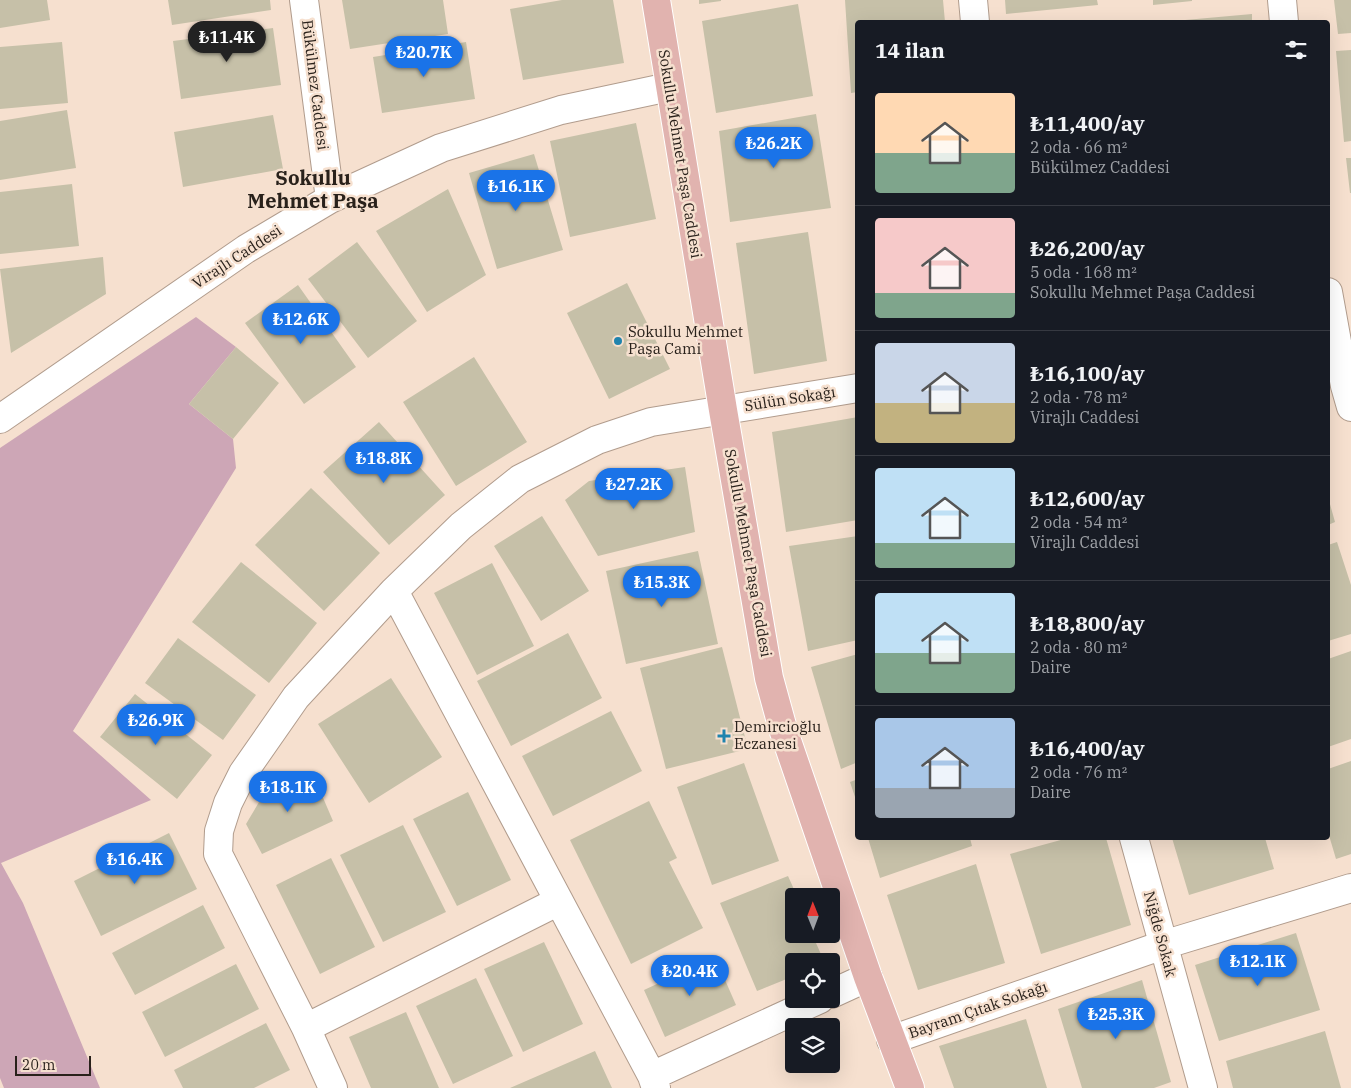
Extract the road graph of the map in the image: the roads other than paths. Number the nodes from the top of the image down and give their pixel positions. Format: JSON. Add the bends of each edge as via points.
{"nodes":[{"id":1,"x":304,"y":0,"type":"edge"},
{"id":2,"x":656,"y":0,"type":"edge"},
{"id":3,"x":973,"y":0,"type":"edge"},
{"id":4,"x":1282,"y":0,"type":"edge"},
{"id":5,"x":975,"y":20,"type":"edge"},
{"id":6,"x":1284,"y":20,"type":"edge"},
{"id":7,"x":669,"y":87,"type":"junction"},
{"id":8,"x":330,"y":199,"type":"junction"},
{"id":9,"x":1330,"y":303,"type":"edge"},
{"id":10,"x":855,"y":388,"type":"edge"},
{"id":11,"x":1351,"y":406,"type":"edge"},
{"id":12,"x":723,"y":410,"type":"junction"},
{"id":13,"x":0,"y":419,"type":"edge"},
{"id":14,"x":394,"y":591,"type":"junction"},
{"id":15,"x":1135,"y":840,"type":"edge"},
{"id":16,"x":1351,"y":888,"type":"edge"},
{"id":17,"x":559,"y":901,"type":"junction"},
{"id":18,"x":1163,"y":945,"type":"junction"},
{"id":19,"x":868,"y":977,"type":"junction"},
{"id":20,"x":840,"y":990,"type":"edge"},
{"id":21,"x":802,"y":1008,"type":"edge"},
{"id":22,"x":306,"y":1028,"type":"junction"},
{"id":23,"x":891,"y":1040,"type":"junction"},
{"id":24,"x":654,"y":1082,"type":"edge"},
{"id":25,"x":333,"y":1088,"type":"edge"},
{"id":26,"x":910,"y":1088,"type":"edge"},
{"id":27,"x":1203,"y":1088,"type":"edge"}],
"edges":[{"from":1,"to":8,"type":"street","name":"Bükülmez Caddesi"},
{"from":2,"to":7,"type":"main road","name":"Sokullu Mehmet Paşa Caddesi"},
{"from":3,"to":5,"type":"street"},
{"from":4,"to":6,"type":"street"},
{"from":7,"to":8,"type":"street","name":"Virajlı Caddesi","via":[[560,110],[441,148]]},
{"from":7,"to":12,"type":"main road","name":"Sokullu Mehmet Paşa Caddesi"},
{"from":8,"to":13,"type":"street","name":"Virajlı Caddesi","via":[[238,255]]},
{"from":9,"to":11,"type":"street"},
{"from":10,"to":12,"type":"street","name":"Sülün Sokağı"},
{"from":12,"to":14,"type":"street","name":"Sülün Sokağı","via":[[651,422],[597,440],[520,479],[461,526]]},
{"from":12,"to":19,"type":"main road","name":"Sokullu Mehmet Paşa Caddesi","via":[[769,678],[783,729]]},
{"from":14,"to":17,"type":"street"},
{"from":14,"to":22,"type":"street","name":"Sülün Sokağı","via":[[296,697],[243,774],[218,831],[218,854]]},
{"from":15,"to":18,"type":"street","name":"Niğde Sokak"},
{"from":16,"to":18,"type":"street","name":"Bayram Çıtak Sokağı"},
{"from":17,"to":22,"type":"street"},
{"from":17,"to":24,"type":"street"},
{"from":18,"to":23,"type":"street","name":"Bayram Çıtak Sokağı"},
{"from":18,"to":27,"type":"street","name":"Niğde Sokak"},
{"from":19,"to":20,"type":"street"},
{"from":19,"to":23,"type":"main road","name":"Sokullu Mehmet Paşa Caddesi"},
{"from":21,"to":24,"type":"street"},
{"from":22,"to":25,"type":"street","name":"Sülün Sokağı"},
{"from":23,"to":26,"type":"main road","name":"Sokullu Mehmet Paşa Caddesi"}]}
